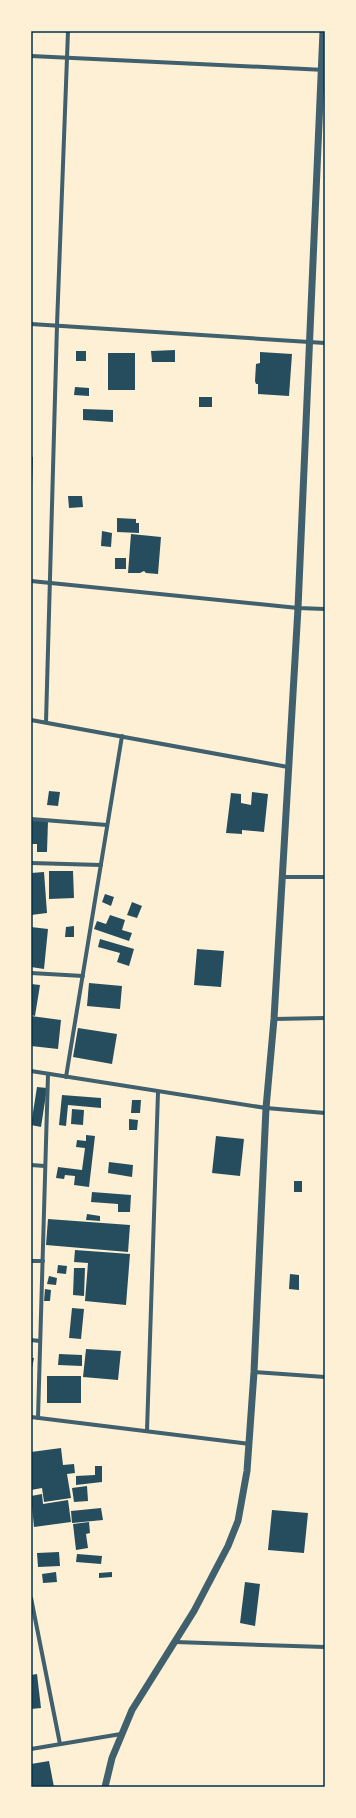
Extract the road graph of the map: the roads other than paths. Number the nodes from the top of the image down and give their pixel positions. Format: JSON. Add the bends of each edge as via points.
{"nodes":[{"id":1,"x":68,"y":31,"type":"edge"},
{"id":2,"x":323,"y":31,"type":"edge"},
{"id":3,"x":31,"y":56,"type":"edge"},
{"id":4,"x":67,"y":58,"type":"junction"},
{"id":5,"x":323,"y":70,"type":"edge"},
{"id":6,"x":31,"y":324,"type":"edge"},
{"id":7,"x":57,"y":325,"type":"junction"},
{"id":8,"x":310,"y":342,"type":"junction"},
{"id":9,"x":325,"y":343,"type":"edge"},
{"id":10,"x":31,"y":581,"type":"edge"},
{"id":11,"x":50,"y":582,"type":"junction"},
{"id":12,"x":298,"y":608,"type":"junction"},
{"id":13,"x":325,"y":609,"type":"edge"},
{"id":14,"x":31,"y":720,"type":"edge"},
{"id":15,"x":46,"y":722,"type":"junction"},
{"id":16,"x":122,"y":736,"type":"junction"},
{"id":17,"x":288,"y":767,"type":"junction"},
{"id":18,"x":31,"y":819,"type":"edge"},
{"id":19,"x":107,"y":825,"type":"junction"},
{"id":20,"x":31,"y":862,"type":"edge"},
{"id":21,"x":101,"y":865,"type":"junction"},
{"id":22,"x":282,"y":877,"type":"junction"},
{"id":23,"x":325,"y":877,"type":"edge"},
{"id":24,"x":31,"y":973,"type":"edge"},
{"id":25,"x":83,"y":976,"type":"junction"},
{"id":26,"x":325,"y":1018,"type":"edge"},
{"id":27,"x":274,"y":1019,"type":"junction"},
{"id":28,"x":31,"y":1071,"type":"edge"},
{"id":29,"x":48,"y":1074,"type":"junction"},
{"id":30,"x":66,"y":1077,"type":"junction"},
{"id":31,"x":158,"y":1092,"type":"junction"},
{"id":32,"x":266,"y":1108,"type":"junction"},
{"id":33,"x":325,"y":1113,"type":"edge"},
{"id":34,"x":31,"y":1165,"type":"edge"},
{"id":35,"x":45,"y":1166,"type":"junction"},
{"id":36,"x":31,"y":1261,"type":"edge"},
{"id":37,"x":43,"y":1261,"type":"junction"},
{"id":38,"x":31,"y":1340,"type":"edge"},
{"id":39,"x":40,"y":1341,"type":"junction"},
{"id":40,"x":254,"y":1372,"type":"junction"},
{"id":41,"x":325,"y":1377,"type":"edge"},
{"id":42,"x":31,"y":1417,"type":"edge"},
{"id":43,"x":38,"y":1418,"type":"junction"},
{"id":44,"x":147,"y":1431,"type":"junction"},
{"id":45,"x":250,"y":1444,"type":"junction"},
{"id":46,"x":31,"y":1598,"type":"edge"},
{"id":47,"x":174,"y":1642,"type":"junction"},
{"id":48,"x":325,"y":1647,"type":"edge"},
{"id":49,"x":121,"y":1734,"type":"junction"},
{"id":50,"x":60,"y":1744,"type":"junction"},
{"id":51,"x":31,"y":1749,"type":"edge"},
{"id":52,"x":105,"y":1787,"type":"edge"}],
"edges":[{"from":1,"to":4,"type":"street"},
{"from":2,"to":5,"type":"street"},
{"from":3,"to":4,"type":"street"},
{"from":4,"to":5,"type":"street"},
{"from":4,"to":7,"type":"street"},
{"from":5,"to":8,"type":"street"},
{"from":6,"to":7,"type":"street"},
{"from":7,"to":8,"type":"street"},
{"from":7,"to":11,"type":"street"},
{"from":8,"to":9,"type":"street"},
{"from":8,"to":12,"type":"street"},
{"from":10,"to":11,"type":"street"},
{"from":11,"to":12,"type":"street"},
{"from":11,"to":15,"type":"street"},
{"from":12,"to":13,"type":"street"},
{"from":12,"to":17,"type":"street"},
{"from":14,"to":15,"type":"street"},
{"from":15,"to":16,"type":"street"},
{"from":16,"to":17,"type":"street"},
{"from":16,"to":19,"type":"street"},
{"from":17,"to":22,"type":"street"},
{"from":18,"to":19,"type":"street"},
{"from":19,"to":21,"type":"street"},
{"from":20,"to":21,"type":"street"},
{"from":21,"to":25,"type":"street"},
{"from":22,"to":23,"type":"street"},
{"from":22,"to":27,"type":"street"},
{"from":24,"to":25,"type":"street"},
{"from":25,"to":30,"type":"street"},
{"from":26,"to":27,"type":"street"},
{"from":27,"to":32,"type":"street"},
{"from":28,"to":29,"type":"street"},
{"from":29,"to":30,"type":"street"},
{"from":29,"to":35,"type":"street"},
{"from":30,"to":31,"type":"street"},
{"from":31,"to":32,"type":"street"},
{"from":31,"to":44,"type":"street"},
{"from":32,"to":33,"type":"street"},
{"from":32,"to":40,"type":"street"},
{"from":34,"to":35,"type":"street"},
{"from":35,"to":37,"type":"street"},
{"from":36,"to":37,"type":"street"},
{"from":37,"to":39,"type":"street"},
{"from":38,"to":39,"type":"street"},
{"from":39,"to":43,"type":"street"},
{"from":40,"to":41,"type":"street"},
{"from":40,"to":45,"type":"street"},
{"from":42,"to":43,"type":"street"},
{"from":43,"to":44,"type":"street"},
{"from":44,"to":45,"type":"street"},
{"from":45,"to":47,"type":"street","via":[[240,1508],[233,1534],[194,1611]]},
{"from":46,"to":50,"type":"street"},
{"from":47,"to":48,"type":"street"},
{"from":47,"to":49,"type":"street","via":[[132,1710]]},
{"from":49,"to":50,"type":"street"},
{"from":49,"to":52,"type":"street"},
{"from":50,"to":51,"type":"street"}]}
